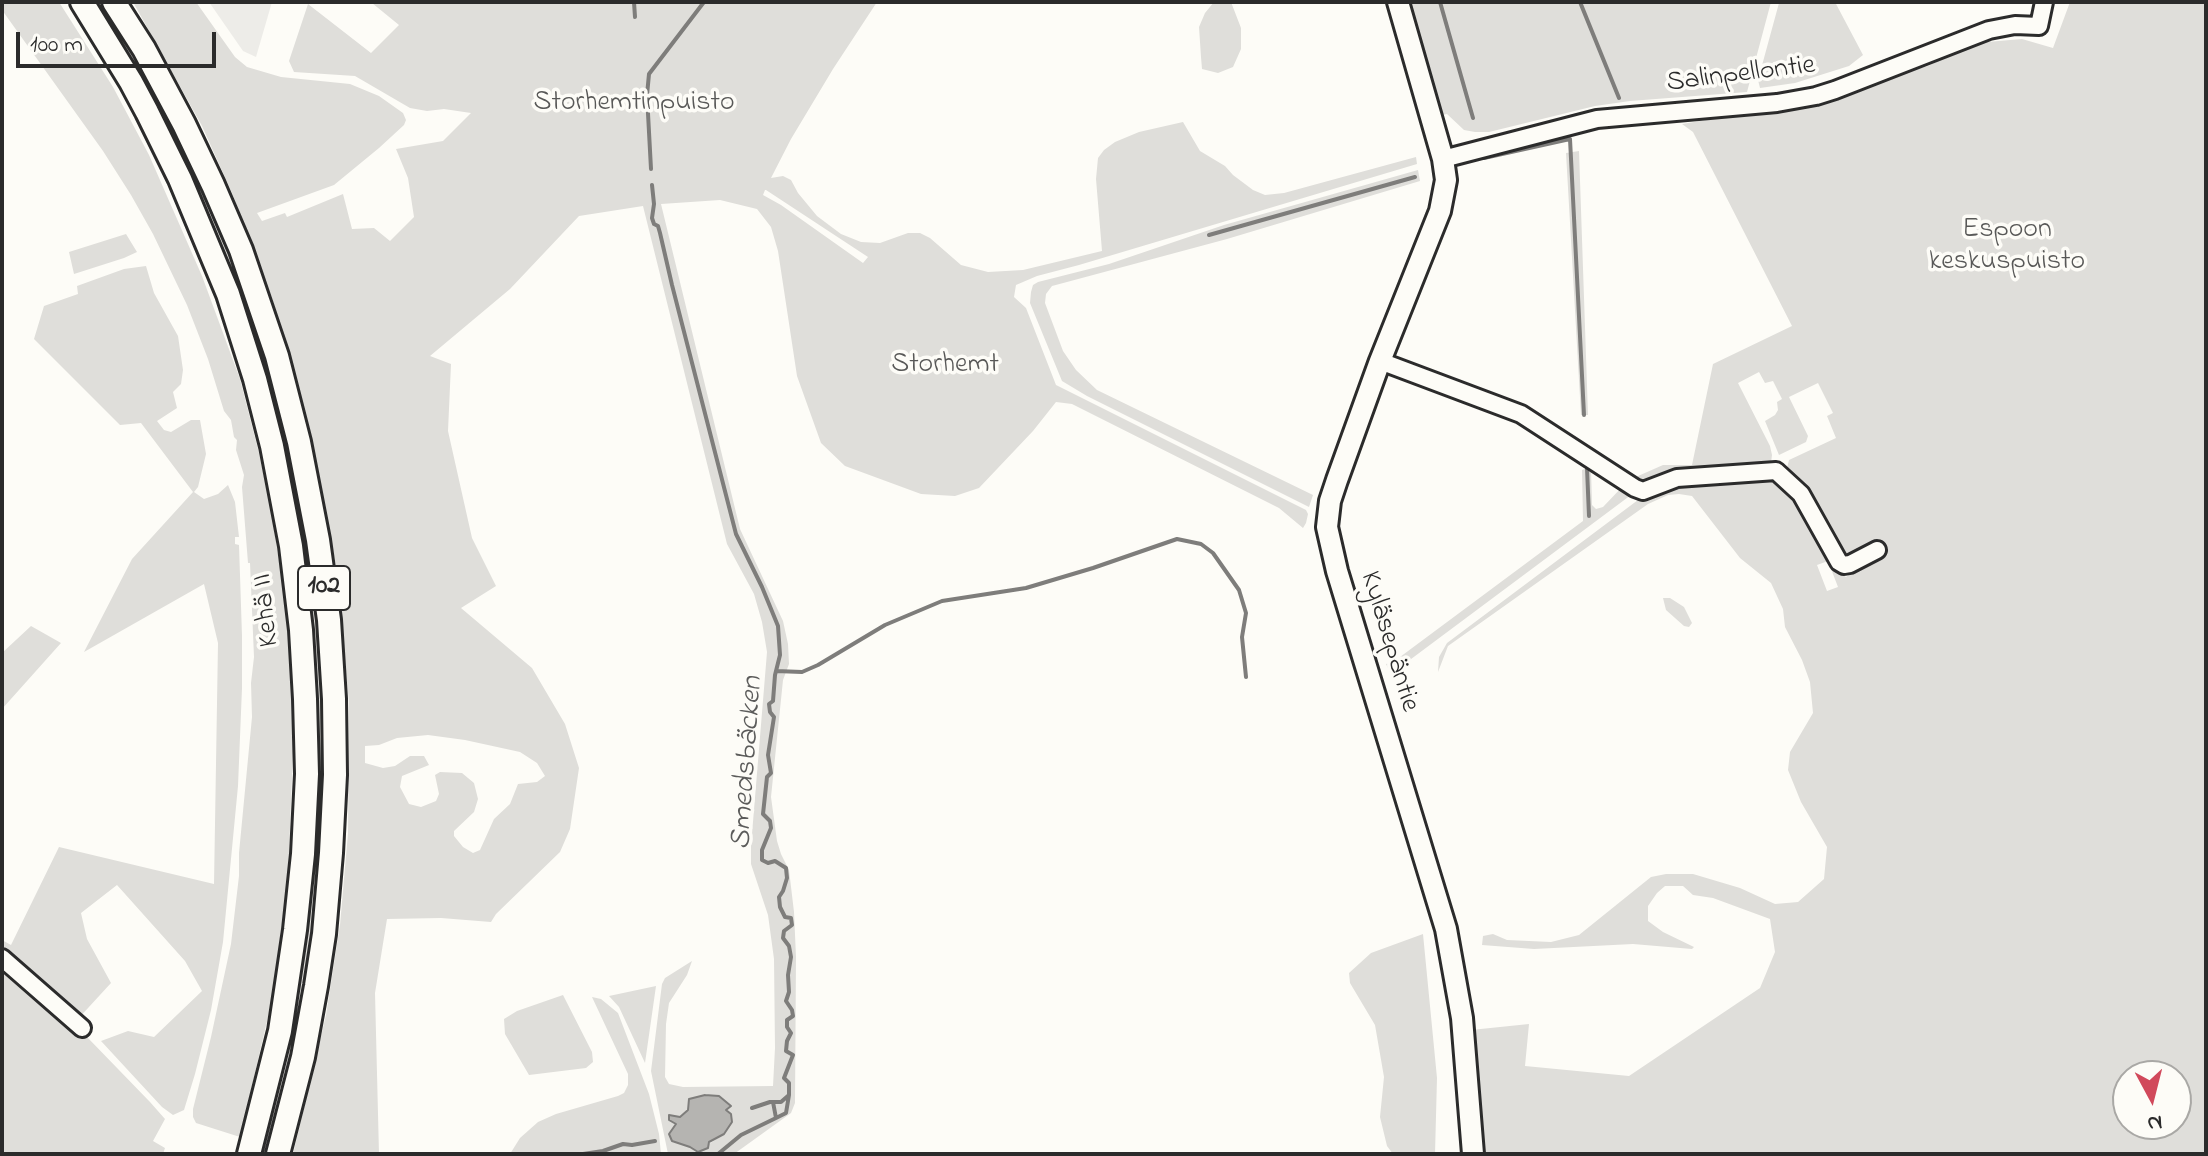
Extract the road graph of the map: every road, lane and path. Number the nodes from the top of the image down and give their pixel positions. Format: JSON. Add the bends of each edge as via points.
{"nodes":[{"id":1,"x":82,"y":2,"type":"edge"},
{"id":2,"x":114,"y":2,"type":"edge"},
{"id":3,"x":1398,"y":2,"type":"edge"},
{"id":4,"x":2044,"y":2,"type":"edge"},
{"id":5,"x":1443,"y":159,"type":"junction"},
{"id":6,"x":1380,"y":361,"type":"junction"},
{"id":7,"x":1877,"y":550,"type":"dead end"},
{"id":8,"x":2,"y":958,"type":"edge"},
{"id":9,"x":82,"y":1028,"type":"dead end"},
{"id":10,"x":249,"y":1154,"type":"edge"},
{"id":11,"x":278,"y":1154,"type":"edge"},
{"id":12,"x":1473,"y":1154,"type":"edge"}],
"edges":[{"from":1,"to":10,"type":"highway","name":"Kehä II","number":"102","via":[[147,112],[228,294],[272,446],[291,546],[305,699],[303,854],[280,1031]]},
{"from":2,"to":11,"type":"highway","name":"Kehä II","number":"102","via":[[184,124],[241,250],[299,442],[318,540],[334,699],[331,853],[316,986]]},
{"from":3,"to":5,"type":"main road","name":"Kyläsepäntie"},
{"from":4,"to":5,"type":"street","name":"Salinpellontie","via":[[2039,26],[1989,30],[1794,101],[1597,119]]},
{"from":5,"to":6,"type":"main road","name":"Kyläsepäntie","via":[[1446,180],[1440,211]]},
{"from":6,"to":7,"type":"street","via":[[1521,414],[1643,491],[1677,478],[1776,471],[1801,494],[1839,562],[1850,564]]},
{"from":6,"to":12,"type":"main road","name":"Kyläsepäntie","via":[[1330,501],[1327,527],[1451,950]]},
{"from":8,"to":9,"type":"street"}]}
